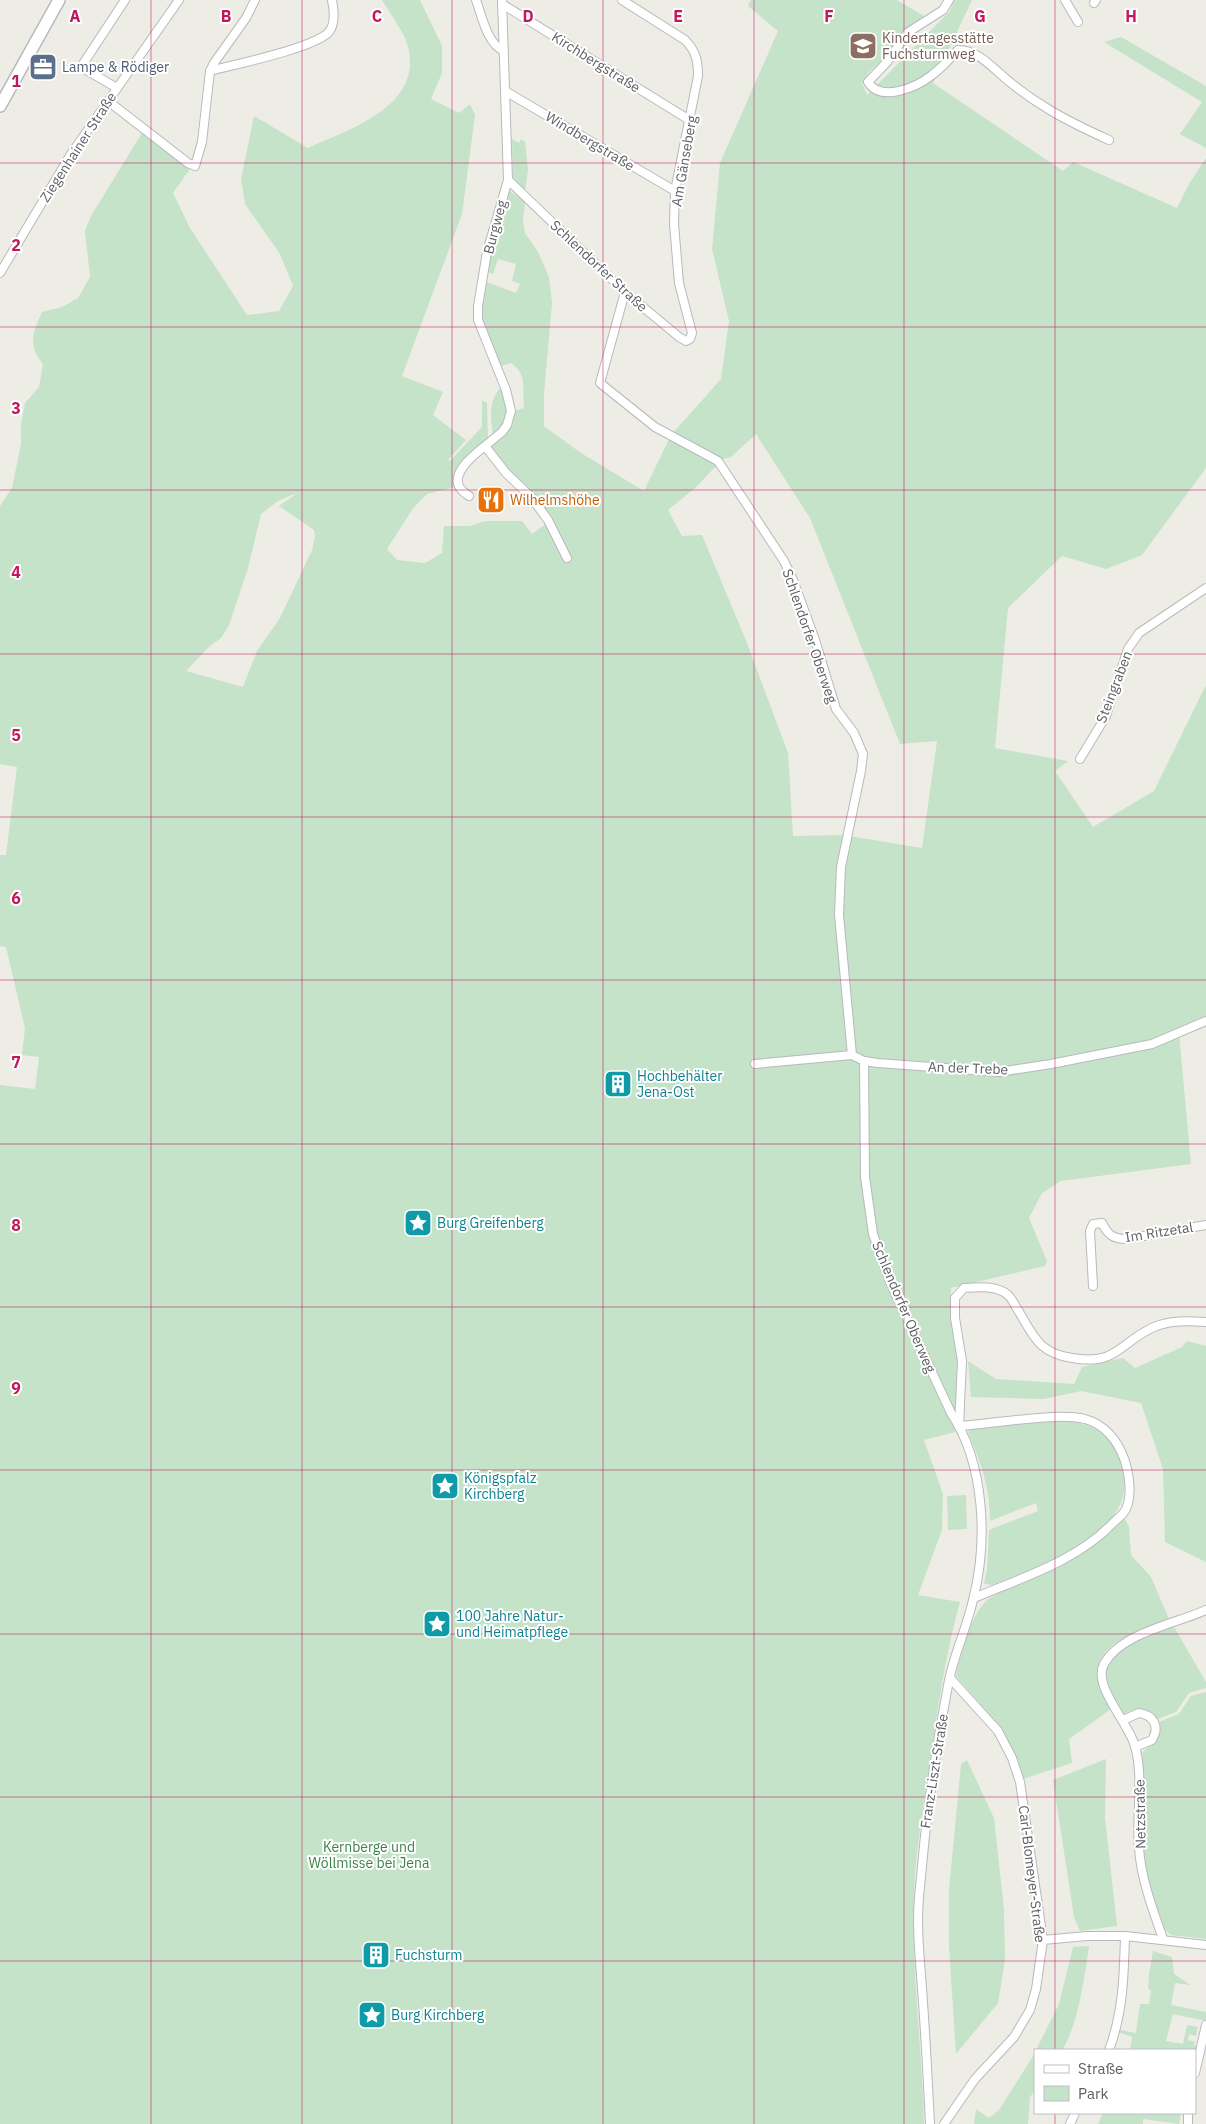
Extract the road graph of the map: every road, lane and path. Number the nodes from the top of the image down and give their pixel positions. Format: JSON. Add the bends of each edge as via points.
{"nodes":[{"id":1,"x":59,"y":0,"type":"edge"},
{"id":2,"x":126,"y":0,"type":"edge"},
{"id":3,"x":179,"y":0,"type":"edge"},
{"id":4,"x":255,"y":0,"type":"edge"},
{"id":5,"x":332,"y":0,"type":"edge"},
{"id":6,"x":476,"y":0,"type":"edge"},
{"id":7,"x":622,"y":0,"type":"edge"},
{"id":8,"x":949,"y":0,"type":"edge"},
{"id":9,"x":1064,"y":0,"type":"edge"},
{"id":10,"x":502,"y":2,"type":"edge"},
{"id":11,"x":1078,"y":22,"type":"dead end"},
{"id":12,"x":504,"y":51,"type":"junction"},
{"id":13,"x":210,"y":71,"type":"junction"},
{"id":14,"x":116,"y":88,"type":"junction"},
{"id":15,"x":505,"y":91,"type":"junction"},
{"id":16,"x":108,"y":101,"type":"junction"},
{"id":17,"x":0,"y":106,"type":"edge"},
{"id":18,"x":691,"y":121,"type":"junction"},
{"id":19,"x":1110,"y":140,"type":"dead end"},
{"id":20,"x":508,"y":180,"type":"junction"},
{"id":21,"x":675,"y":191,"type":"junction"},
{"id":22,"x":0,"y":273,"type":"edge"},
{"id":23,"x":625,"y":292,"type":"junction"},
{"id":24,"x":692,"y":333,"type":"joint"},
{"id":25,"x":485,"y":446,"type":"junction"},
{"id":26,"x":469,"y":496,"type":"dead end"},
{"id":27,"x":567,"y":558,"type":"dead end"},
{"id":28,"x":1206,"y":588,"type":"edge"},
{"id":29,"x":1080,"y":759,"type":"dead end"},
{"id":30,"x":1206,"y":1021,"type":"edge"},
{"id":31,"x":852,"y":1056,"type":"junction"},
{"id":32,"x":864,"y":1061,"type":"junction"},
{"id":33,"x":754,"y":1064,"type":"dead end"},
{"id":34,"x":1206,"y":1225,"type":"edge"},
{"id":35,"x":1093,"y":1286,"type":"dead end"},
{"id":36,"x":1206,"y":1322,"type":"edge"},
{"id":37,"x":959,"y":1426,"type":"junction"},
{"id":38,"x":974,"y":1598,"type":"junction"},
{"id":39,"x":1206,"y":1610,"type":"edge"},
{"id":40,"x":950,"y":1678,"type":"junction"},
{"id":41,"x":1123,"y":1720,"type":"junction"},
{"id":42,"x":1135,"y":1747,"type":"junction"},
{"id":43,"x":1126,"y":1936,"type":"junction"},
{"id":44,"x":1163,"y":1939,"type":"junction"},
{"id":45,"x":1043,"y":1940,"type":"junction"},
{"id":46,"x":1206,"y":1945,"type":"edge"},
{"id":47,"x":1206,"y":2025,"type":"edge"},
{"id":48,"x":1109,"y":2049,"type":"edge"},
{"id":49,"x":1196,"y":2069,"type":"edge"},
{"id":50,"x":930,"y":2124,"type":"edge"},
{"id":51,"x":944,"y":2124,"type":"edge"}],
"edges":[{"from":1,"to":17,"type":"street"},
{"from":2,"to":14,"type":"street","via":[[81,67]]},
{"from":3,"to":14,"type":"street","name":"Ziegenhainer Straße"},
{"from":4,"to":13,"type":"street"},
{"from":5,"to":13,"type":"street","via":[[334,24],[328,33],[291,50]]},
{"from":6,"to":12,"type":"street","via":[[494,43]]},
{"from":7,"to":18,"type":"street","name":"Am Gänseberg","via":[[693,48],[698,61],[698,76]]},
{"from":8,"to":19,"type":"street","via":[[943,10],[907,33],[888,61],[868,82],[872,88],[890,92],[921,83],[958,50],[968,50],[1042,106]]},
{"from":9,"to":11,"type":"street"},
{"from":10,"to":12,"type":"street","name":"Burgweg"},
{"from":10,"to":18,"type":"street","name":"Kirchbergstraße"},
{"from":12,"to":15,"type":"street","name":"Burgweg"},
{"from":13,"to":16,"type":"street","via":[[196,166]]},
{"from":14,"to":16,"type":"street","name":"Ziegenhainer Straße"},
{"from":15,"to":20,"type":"street","name":"Burgweg"},
{"from":15,"to":21,"type":"street","name":"Windbergstraße"},
{"from":16,"to":22,"type":"street","name":"Ziegenhainer Straße","via":[[71,154]]},
{"from":18,"to":21,"type":"street","name":"Am Gänseberg"},
{"from":20,"to":23,"type":"street","name":"Schlendorfer Straße"},
{"from":20,"to":25,"type":"street","name":"Burgweg","via":[[487,252],[478,320],[511,411],[508,425]]},
{"from":21,"to":24,"type":"street","name":"Am Gänseberg","via":[[676,259]]},
{"from":23,"to":24,"type":"street","name":"Schlendorfer Straße","via":[[679,337],[686,341]]},
{"from":23,"to":31,"type":"street","name":"Schlendorfer Oberweg","via":[[600,383],[655,427],[718,461],[794,580],[836,709],[854,733],[863,754],[841,866],[839,916]]},
{"from":25,"to":26,"type":"street","name":"Burgweg","via":[[469,458],[461,470],[458,482]]},
{"from":25,"to":27,"type":"street","via":[[548,520]]},
{"from":28,"to":29,"type":"street","name":"Steingraben","via":[[1139,633],[1128,649],[1106,716]]},
{"from":30,"to":32,"type":"street","name":"An der Trebe","via":[[1152,1044],[999,1072]]},
{"from":31,"to":32,"type":"street","name":"An der Trebe"},
{"from":31,"to":33,"type":"street","name":"An der Trebe"},
{"from":32,"to":37,"type":"street","name":"Schlendorfer Oberweg","via":[[864,1177],[873,1234],[890,1282]]},
{"from":34,"to":35,"type":"street","name":"Im Ritzetal","via":[[1117,1239],[1108,1234],[1102,1223],[1093,1224],[1090,1231]]},
{"from":36,"to":37,"type":"street","via":[[1171,1321],[1143,1333],[1113,1355],[1094,1360],[1075,1359],[1045,1350],[1008,1295],[993,1288],[964,1288],[955,1298],[962,1361]]},
{"from":37,"to":38,"type":"street","name":"Franz-Liszt-Straße","via":[[977,1475],[980,1493],[981,1529]]},
{"from":37,"to":38,"type":"street","via":[[1084,1419],[1106,1430],[1119,1444],[1128,1471],[1126,1510],[1100,1538],[1070,1556]]},
{"from":38,"to":40,"type":"street","name":"Franz-Liszt-Straße"},
{"from":39,"to":41,"type":"street","name":"Netzstraße","via":[[1128,1640],[1104,1663],[1103,1686]]},
{"from":40,"to":45,"type":"street","name":"Carl-Blomeyer-Straße","via":[[998,1731],[1012,1758],[1020,1782]]},
{"from":40,"to":50,"type":"street","name":"Franz-Liszt-Straße","via":[[927,1810],[918,1900]]},
{"from":41,"to":42,"type":"street","name":"Netzstraße","via":[[1132,1734]]},
{"from":41,"to":42,"type":"street","via":[[1140,1713],[1150,1716],[1154,1722],[1156,1730],[1152,1740]]},
{"from":42,"to":44,"type":"street","name":"Netzstraße","via":[[1139,1767],[1139,1847],[1147,1888]]},
{"from":43,"to":44,"type":"street"},
{"from":43,"to":45,"type":"street"},
{"from":43,"to":48,"type":"street","via":[[1122,2002]]},
{"from":44,"to":46,"type":"street"},
{"from":45,"to":51,"type":"street","name":"Carl-Blomeyer-Straße","via":[[1030,2010],[1014,2036],[975,2079]]},
{"from":47,"to":49,"type":"street"}]}
